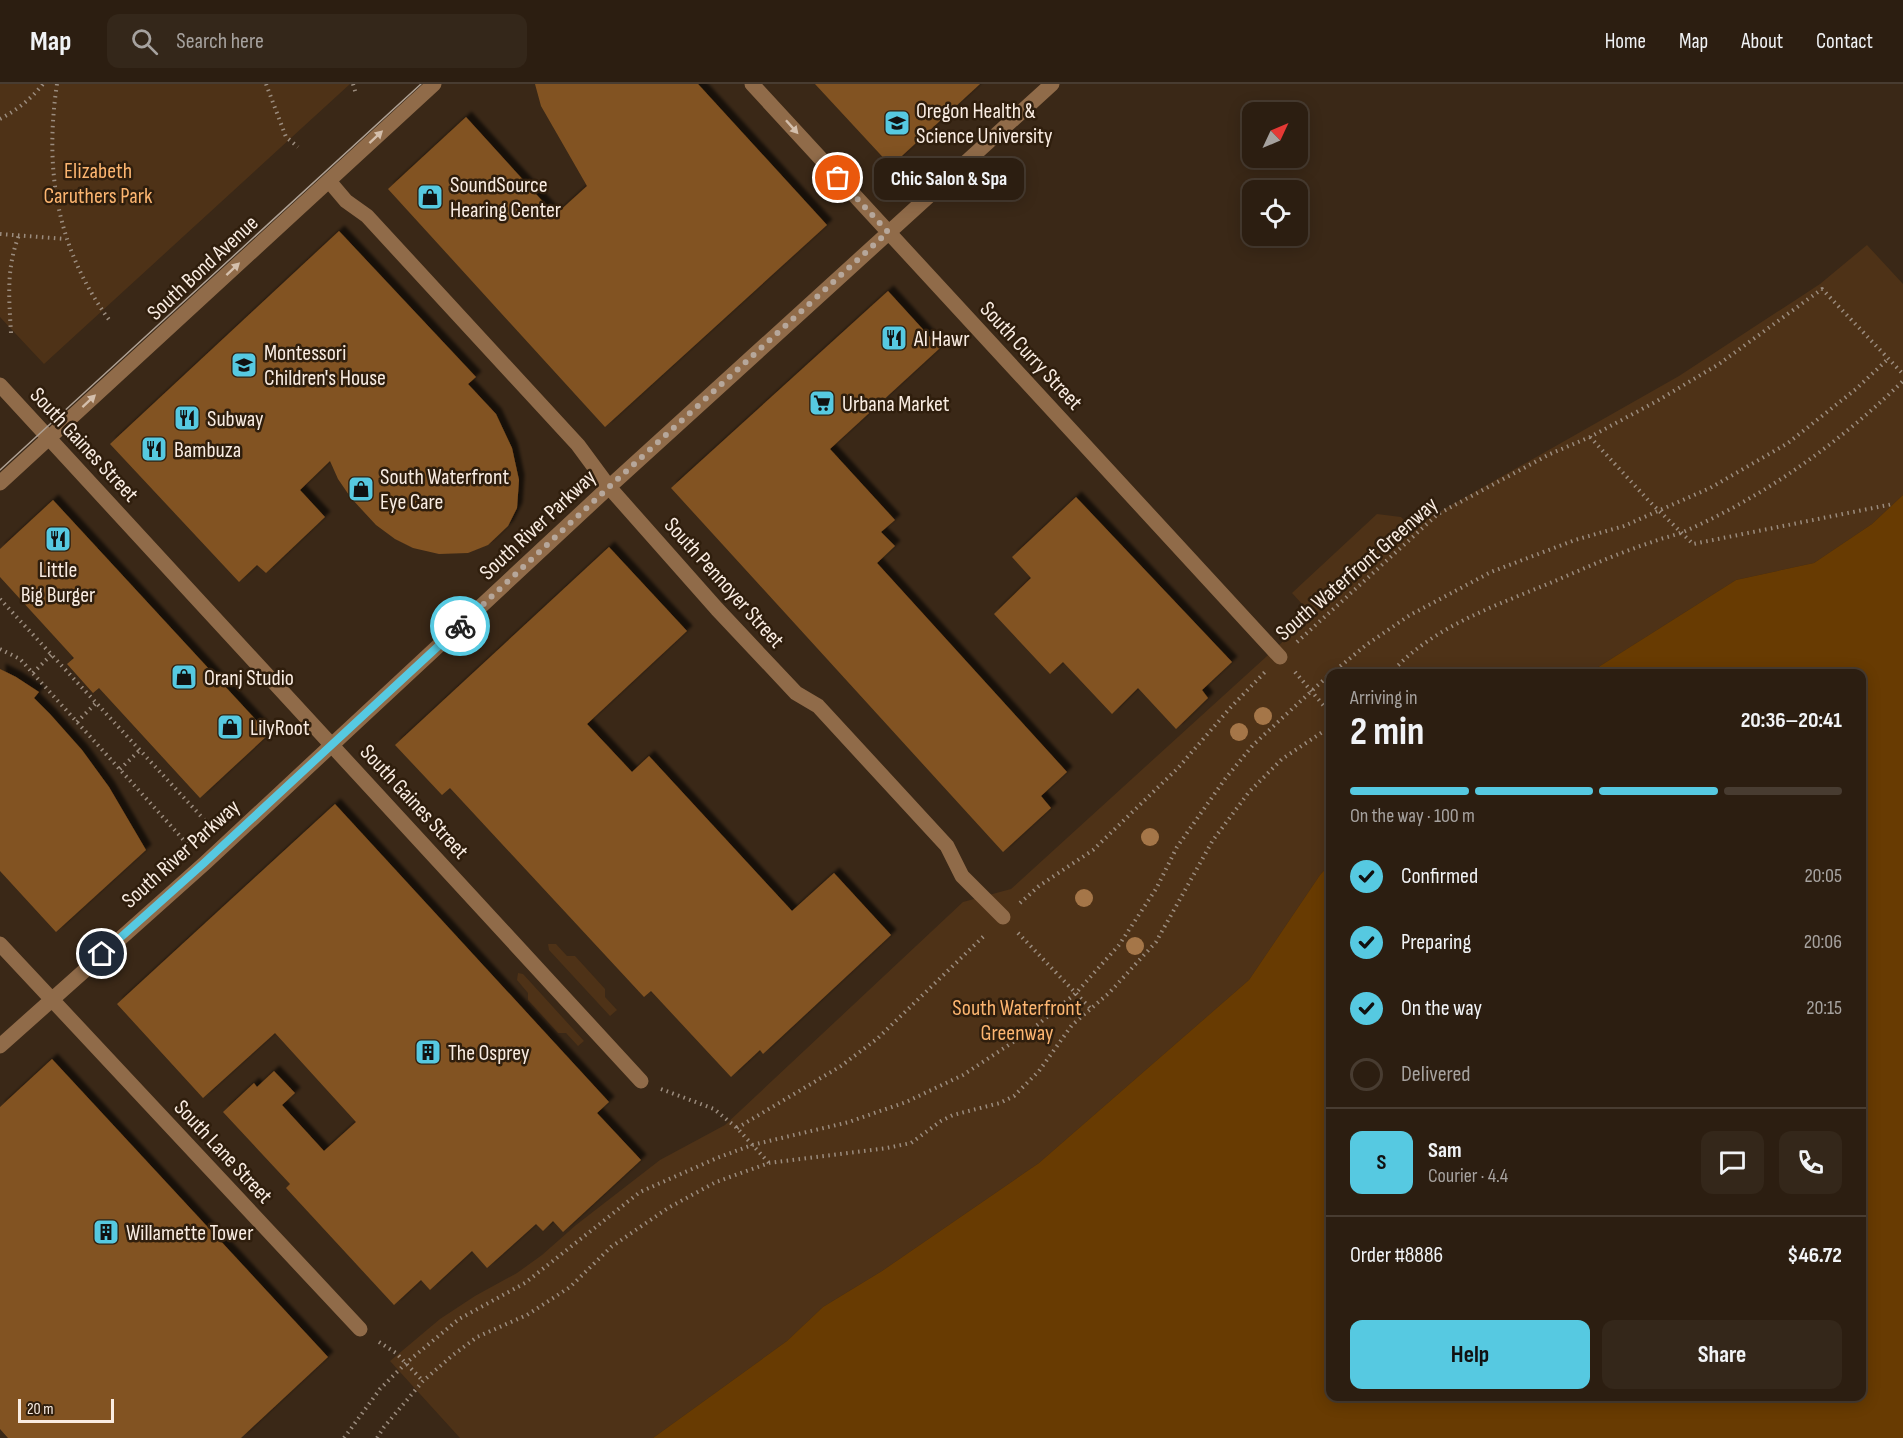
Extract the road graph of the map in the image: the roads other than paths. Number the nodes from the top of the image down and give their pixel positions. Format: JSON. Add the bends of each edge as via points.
{"nodes":[{"id":1,"x":434,"y":84,"type":"edge"},
{"id":2,"x":752,"y":84,"type":"edge"},
{"id":3,"x":1052,"y":84,"type":"edge"},
{"id":4,"x":328,"y":181,"type":"junction"},
{"id":5,"x":888,"y":232,"type":"junction"},
{"id":6,"x":0,"y":385,"type":"edge"},
{"id":7,"x":49,"y":438,"type":"junction"},
{"id":8,"x":0,"y":483,"type":"edge"},
{"id":9,"x":609,"y":487,"type":"junction"},
{"id":10,"x":1280,"y":657,"type":"road end"},
{"id":11,"x":333,"y":745,"type":"junction"},
{"id":12,"x":1003,"y":917,"type":"road end"},
{"id":13,"x":0,"y":944,"type":"edge"},
{"id":14,"x":51,"y":999,"type":"junction"},
{"id":15,"x":0,"y":1046,"type":"edge"},
{"id":16,"x":641,"y":1081,"type":"road end"},
{"id":17,"x":360,"y":1329,"type":"road end"}],
"edges":[{"from":4,"to":1,"type":"street","name":"South Bond Avenue","one_way":true},
{"from":2,"to":5,"type":"street","name":"South Curry Street","one_way":true},
{"from":3,"to":5,"type":"street","name":"South River Parkway"},
{"from":7,"to":4,"type":"street","name":"South Bond Avenue","one_way":true},
{"from":4,"to":9,"type":"street","name":"South Pennoyer Street","via":[[367,216],[561,427]]},
{"from":5,"to":9,"type":"street","name":"South River Parkway"},
{"from":5,"to":10,"type":"street","name":"South Curry Street"},
{"from":6,"to":7,"type":"street","name":"South Gaines Street"},
{"from":7,"to":8,"type":"street","name":"South Bond Avenue"},
{"from":7,"to":11,"type":"street","name":"South Gaines Street"},
{"from":9,"to":11,"type":"street","name":"South River Parkway"},
{"from":9,"to":12,"type":"street","name":"South Pennoyer Street","via":[[788,685],[818,706],[939,837],[962,876]]},
{"from":11,"to":14,"type":"street","name":"South River Parkway"},
{"from":11,"to":16,"type":"street","name":"South Gaines Street"},
{"from":13,"to":14,"type":"street","name":"South Lane Street"},
{"from":14,"to":15,"type":"street","name":"South River Parkway"},
{"from":14,"to":17,"type":"street","name":"South Lane Street"}]}
